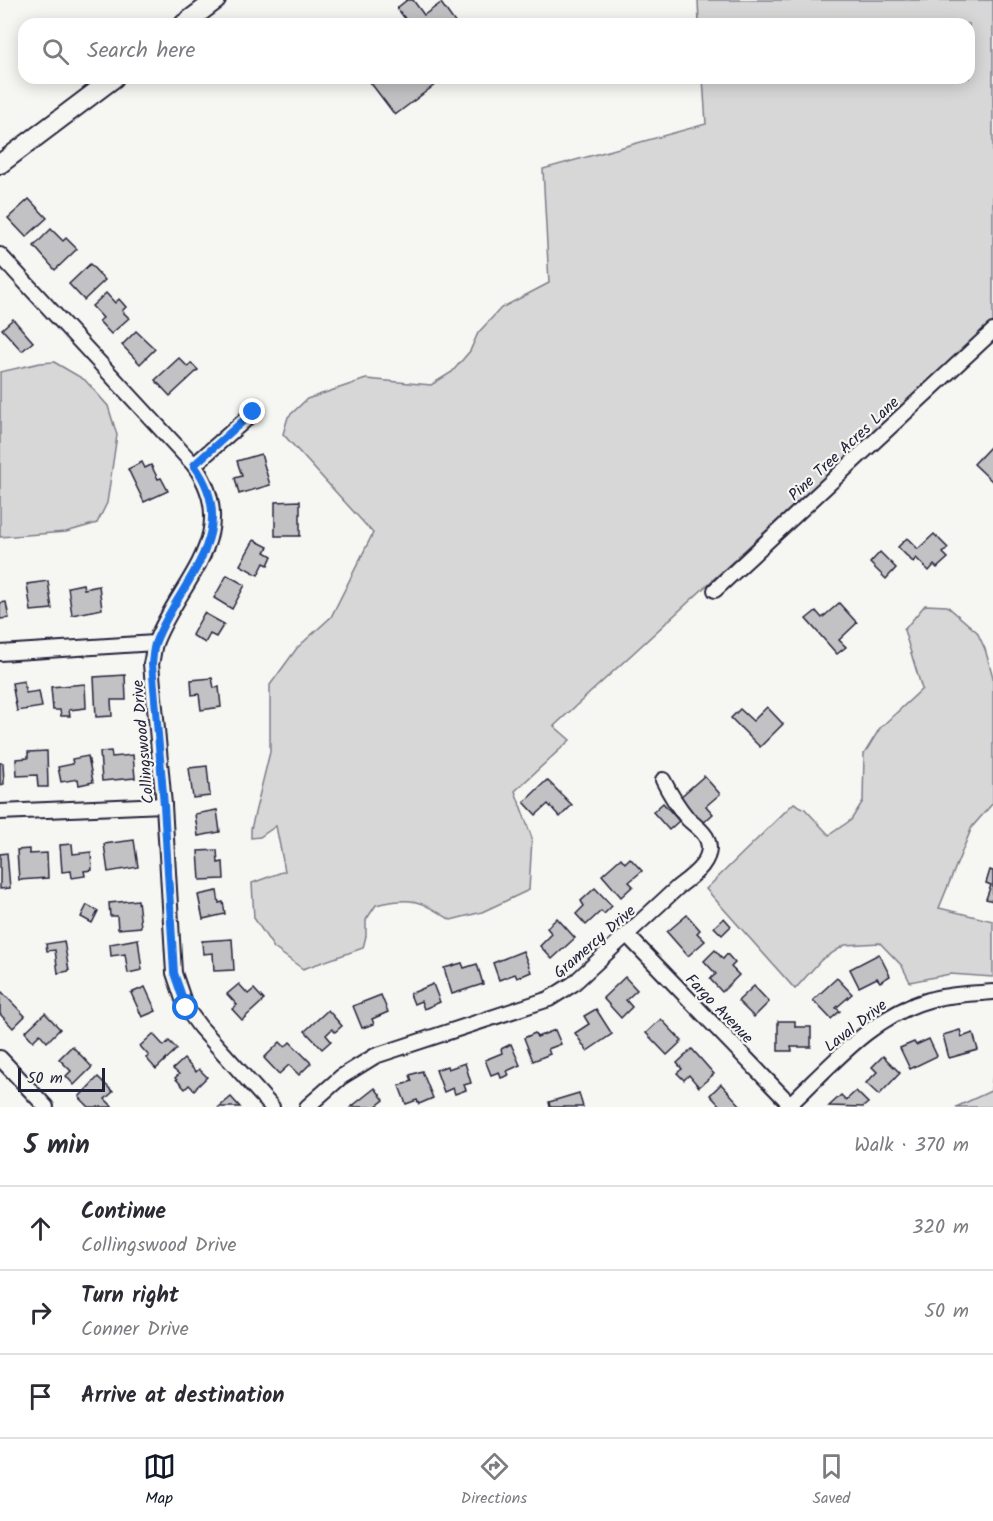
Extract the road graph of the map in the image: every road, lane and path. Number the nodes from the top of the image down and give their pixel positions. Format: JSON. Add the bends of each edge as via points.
{"nodes":[{"id":1,"x":209,"y":2,"type":"edge"},
{"id":2,"x":191,"y":18,"type":"edge"},
{"id":3,"x":106,"y":84,"type":"edge"},
{"id":4,"x":0,"y":164,"type":"edge"},
{"id":5,"x":0,"y":255,"type":"edge"},
{"id":6,"x":993,"y":331,"type":"edge"},
{"id":7,"x":253,"y":412,"type":"dead end"},
{"id":8,"x":194,"y":465,"type":"junction"},
{"id":9,"x":715,"y":590,"type":"dead end"},
{"id":10,"x":155,"y":643,"type":"junction"},
{"id":11,"x":0,"y":653,"type":"edge"},
{"id":12,"x":663,"y":780,"type":"dead end"},
{"id":13,"x":164,"y":805,"type":"junction"},
{"id":14,"x":0,"y":812,"type":"edge"},
{"id":15,"x":627,"y":935,"type":"junction"},
{"id":16,"x":993,"y":992,"type":"edge"},
{"id":17,"x":0,"y":1058,"type":"edge"},
{"id":18,"x":789,"y":1106,"type":"edge"},
{"id":19,"x":46,"y":1107,"type":"edge"},
{"id":20,"x":272,"y":1107,"type":"edge"},
{"id":21,"x":307,"y":1107,"type":"edge"}],
"edges":[{"from":1,"to":2,"type":"street"},
{"from":3,"to":4,"type":"street"},
{"from":5,"to":8,"type":"street","name":"Collingswood Drive"},
{"from":6,"to":9,"type":"street","name":"Pine Tree Acres Lane"},
{"from":7,"to":8,"type":"street"},
{"from":8,"to":10,"type":"street","name":"Collingswood Drive","via":[[210,495],[214,516],[209,542]]},
{"from":10,"to":11,"type":"street"},
{"from":10,"to":13,"type":"street","name":"Collingswood Drive","via":[[152,664]]},
{"from":12,"to":15,"type":"street","name":"Gramercy Drive","via":[[674,801],[707,839],[709,850],[695,874]]},
{"from":13,"to":14,"type":"street"},
{"from":13,"to":20,"type":"street","name":"Collingswood Drive","via":[[174,973],[186,1008]]},
{"from":15,"to":18,"type":"street","name":"Fargo Avenue"},
{"from":15,"to":21,"type":"street","name":"Gramercy Drive","via":[[573,984],[549,999],[375,1056],[341,1077]]},
{"from":16,"to":18,"type":"street","name":"Laval Drive","via":[[931,999],[907,1007],[854,1043]]},
{"from":17,"to":19,"type":"street"}]}
